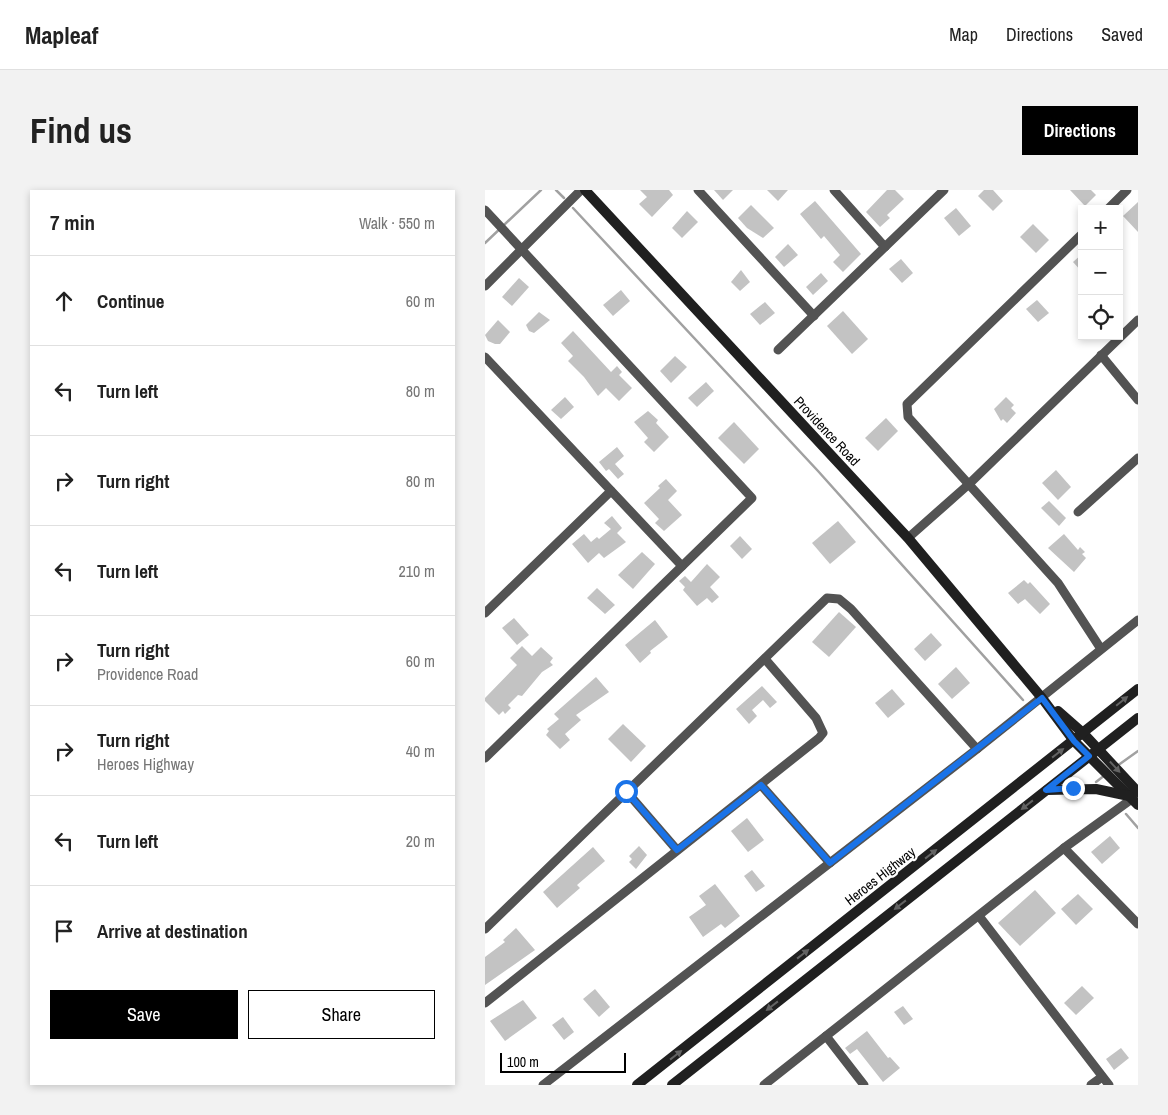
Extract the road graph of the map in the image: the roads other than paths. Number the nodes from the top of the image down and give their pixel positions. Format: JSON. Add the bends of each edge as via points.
{"nodes":[{"id":1,"x":581,"y":190,"type":"edge"},
{"id":2,"x":585,"y":190,"type":"edge"},
{"id":3,"x":698,"y":190,"type":"edge"},
{"id":4,"x":834,"y":190,"type":"edge"},
{"id":5,"x":944,"y":190,"type":"edge"},
{"id":6,"x":1127,"y":190,"type":"edge"},
{"id":7,"x":1112,"y":205,"type":"edge"},
{"id":8,"x":485,"y":210,"type":"edge"},
{"id":9,"x":1078,"y":238,"type":"edge"},
{"id":10,"x":885,"y":247,"type":"junction"},
{"id":11,"x":522,"y":250,"type":"junction"},
{"id":12,"x":485,"y":286,"type":"edge"},
{"id":13,"x":814,"y":316,"type":"junction"},
{"id":14,"x":1138,"y":320,"type":"edge"},
{"id":15,"x":778,"y":350,"type":"dead end"},
{"id":16,"x":1101,"y":355,"type":"junction"},
{"id":17,"x":485,"y":356,"type":"edge"},
{"id":18,"x":1138,"y":400,"type":"edge"},
{"id":19,"x":1138,"y":458,"type":"edge"},
{"id":20,"x":969,"y":484,"type":"junction"},
{"id":21,"x":611,"y":491,"type":"junction"},
{"id":22,"x":1078,"y":512,"type":"dead end"},
{"id":23,"x":908,"y":538,"type":"junction"},
{"id":24,"x":682,"y":566,"type":"junction"},
{"id":25,"x":485,"y":613,"type":"edge"},
{"id":26,"x":1138,"y":620,"type":"edge"},
{"id":27,"x":1101,"y":650,"type":"junction"},
{"id":28,"x":765,"y":659,"type":"junction"},
{"id":29,"x":1138,"y":688,"type":"edge"},
{"id":30,"x":1042,"y":698,"type":"junction"},
{"id":31,"x":1138,"y":718,"type":"edge"},
{"id":32,"x":1083,"y":734,"type":"junction"},
{"id":33,"x":1074,"y":741,"type":"junction"},
{"id":34,"x":977,"y":749,"type":"junction"},
{"id":35,"x":1094,"y":753,"type":"junction"},
{"id":36,"x":485,"y":758,"type":"edge"},
{"id":37,"x":761,"y":785,"type":"junction"},
{"id":38,"x":1046,"y":790,"type":"junction"},
{"id":39,"x":626,"y":791,"type":"junction"},
{"id":40,"x":1135,"y":797,"type":"edge"},
{"id":41,"x":1064,"y":848,"type":"junction"},
{"id":42,"x":677,"y":850,"type":"junction"},
{"id":43,"x":830,"y":863,"type":"junction"},
{"id":44,"x":979,"y":916,"type":"junction"},
{"id":45,"x":1138,"y":924,"type":"edge"},
{"id":46,"x":485,"y":929,"type":"edge"},
{"id":47,"x":485,"y":1003,"type":"edge"},
{"id":48,"x":826,"y":1036,"type":"junction"},
{"id":49,"x":1102,"y":1076,"type":"junction"},
{"id":50,"x":543,"y":1085,"type":"edge"},
{"id":51,"x":637,"y":1085,"type":"edge"},
{"id":52,"x":672,"y":1085,"type":"edge"},
{"id":53,"x":764,"y":1085,"type":"edge"},
{"id":54,"x":864,"y":1085,"type":"edge"},
{"id":55,"x":1091,"y":1085,"type":"edge"},
{"id":56,"x":1109,"y":1085,"type":"edge"}],
"edges":[{"from":1,"to":11,"type":"street"},
{"from":2,"to":23,"type":"main road","name":"Providence Road"},
{"from":3,"to":13,"type":"street"},
{"from":4,"to":10,"type":"street"},
{"from":5,"to":10,"type":"street"},
{"from":6,"to":7,"type":"street"},
{"from":8,"to":11,"type":"street"},
{"from":9,"to":20,"type":"street","via":[[907,404],[908,417]]},
{"from":10,"to":13,"type":"street"},
{"from":11,"to":12,"type":"street"},
{"from":11,"to":24,"type":"street","via":[[752,498]]},
{"from":13,"to":15,"type":"street"},
{"from":14,"to":16,"type":"street"},
{"from":16,"to":18,"type":"street"},
{"from":16,"to":20,"type":"street"},
{"from":17,"to":21,"type":"street"},
{"from":19,"to":22,"type":"street"},
{"from":20,"to":23,"type":"street"},
{"from":20,"to":27,"type":"street","via":[[1058,583]]},
{"from":21,"to":24,"type":"street"},
{"from":21,"to":25,"type":"street"},
{"from":23,"to":30,"type":"main road","name":"Providence Road"},
{"from":24,"to":36,"type":"street"},
{"from":26,"to":27,"type":"street"},
{"from":27,"to":30,"type":"street"},
{"from":28,"to":34,"type":"street","via":[[822,600],[839,599]]},
{"from":28,"to":37,"type":"street","via":[[816,718],[823,734]]},
{"from":28,"to":39,"type":"street"},
{"from":32,"to":29,"type":"main road","name":"Heroes Highway","one_way":true},
{"from":30,"to":32,"type":"main road","name":"Providence Road"},
{"from":30,"to":33,"type":"main road","name":"Providence Road"},
{"from":30,"to":34,"type":"street"},
{"from":31,"to":35,"type":"main road"},
{"from":32,"to":33,"type":"main road","name":"Heroes Highway"},
{"from":32,"to":35,"type":"main road","name":"Providence Road"},
{"from":33,"to":35,"type":"main road","name":"Providence Road"},
{"from":51,"to":33,"type":"main road","name":"Heroes Highway","one_way":true},
{"from":34,"to":43,"type":"street"},
{"from":35,"to":38,"type":"main road"},
{"from":35,"to":40,"type":"main road","name":"Providence Road"},
{"from":37,"to":42,"type":"street"},
{"from":37,"to":43,"type":"street"},
{"from":38,"to":40,"type":"main road","via":[[1096,789]]},
{"from":38,"to":52,"type":"main road","one_way":true},
{"from":39,"to":42,"type":"street"},
{"from":39,"to":46,"type":"street"},
{"from":40,"to":41,"type":"street"},
{"from":41,"to":44,"type":"street"},
{"from":41,"to":45,"type":"street"},
{"from":42,"to":47,"type":"street"},
{"from":43,"to":50,"type":"street"},
{"from":44,"to":48,"type":"street"},
{"from":44,"to":49,"type":"street"},
{"from":48,"to":53,"type":"street"},
{"from":48,"to":54,"type":"street"},
{"from":49,"to":55,"type":"street"},
{"from":49,"to":56,"type":"street"}]}
